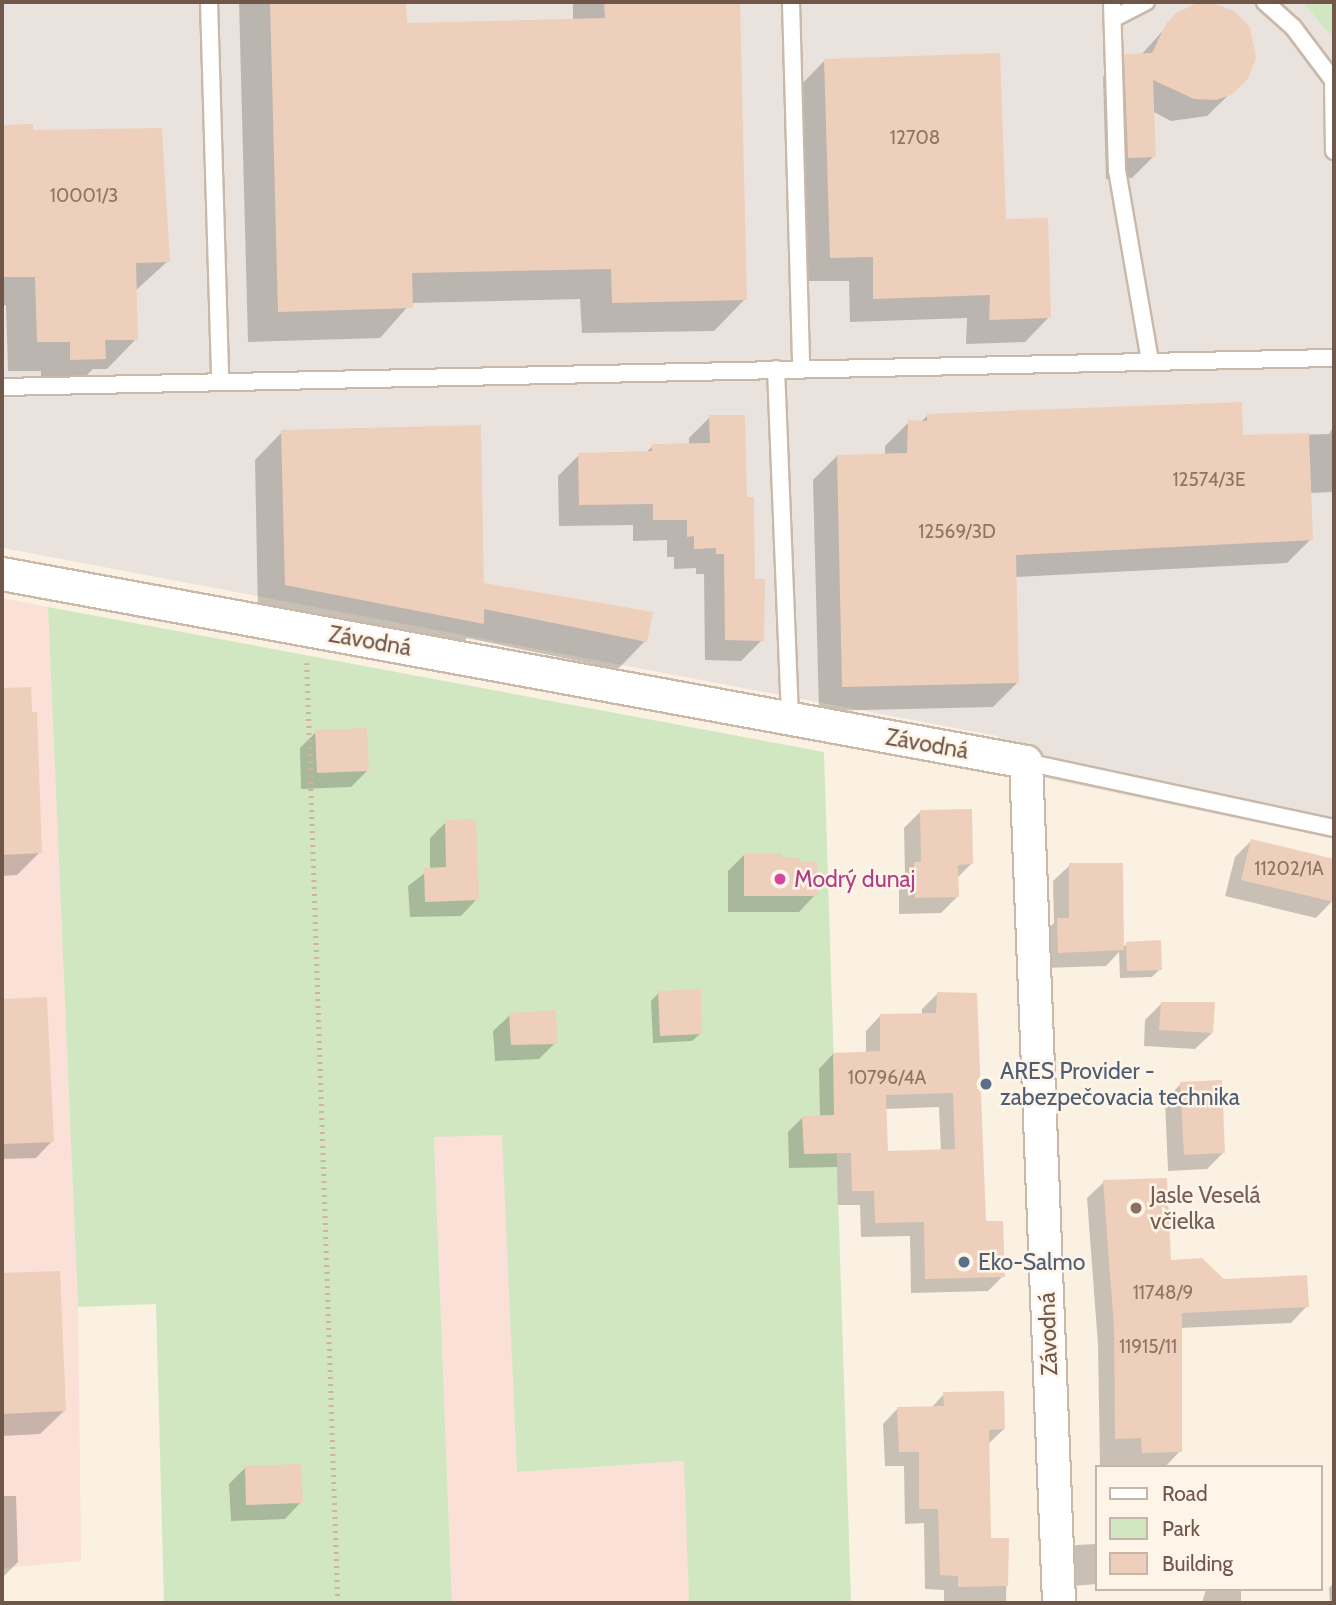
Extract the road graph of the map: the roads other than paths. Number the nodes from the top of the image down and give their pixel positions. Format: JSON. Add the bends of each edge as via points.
{"nodes":[{"id":1,"x":209,"y":2,"type":"edge"},
{"id":2,"x":791,"y":2,"type":"edge"},
{"id":3,"x":1146,"y":2,"type":"edge"},
{"id":4,"x":1265,"y":2,"type":"edge"},
{"id":5,"x":1113,"y":10,"type":"edge"},
{"id":6,"x":1334,"y":151,"type":"edge"},
{"id":7,"x":1334,"y":358,"type":"edge"},
{"id":8,"x":1150,"y":362,"type":"junction"},
{"id":9,"x":776,"y":369,"type":"junction"},
{"id":10,"x":801,"y":369,"type":"junction"},
{"id":11,"x":220,"y":381,"type":"junction"},
{"id":12,"x":2,"y":387,"type":"edge"},
{"id":13,"x":2,"y":574,"type":"edge"},
{"id":14,"x":790,"y":719,"type":"junction"},
{"id":15,"x":1026,"y":762,"type":"junction"},
{"id":16,"x":1334,"y":828,"type":"edge"},
{"id":17,"x":1059,"y":1603,"type":"edge"}],
"edges":[{"from":1,"to":11,"type":"lane"},
{"from":2,"to":10,"type":"lane"},
{"from":3,"to":5,"type":"lane"},
{"from":4,"to":6,"type":"lane","via":[[1293,27],[1332,80]]},
{"from":5,"to":8,"type":"lane","via":[[1118,170]]},
{"from":7,"to":8,"type":"lane"},
{"from":8,"to":10,"type":"lane"},
{"from":9,"to":10,"type":"lane"},
{"from":9,"to":11,"type":"lane"},
{"from":9,"to":14,"type":"lane"},
{"from":11,"to":12,"type":"lane"},
{"from":13,"to":14,"type":"street","name":"Závodná"},
{"from":14,"to":15,"type":"street","name":"Závodná"},
{"from":15,"to":16,"type":"lane"},
{"from":15,"to":17,"type":"street","name":"Závodná"}]}
